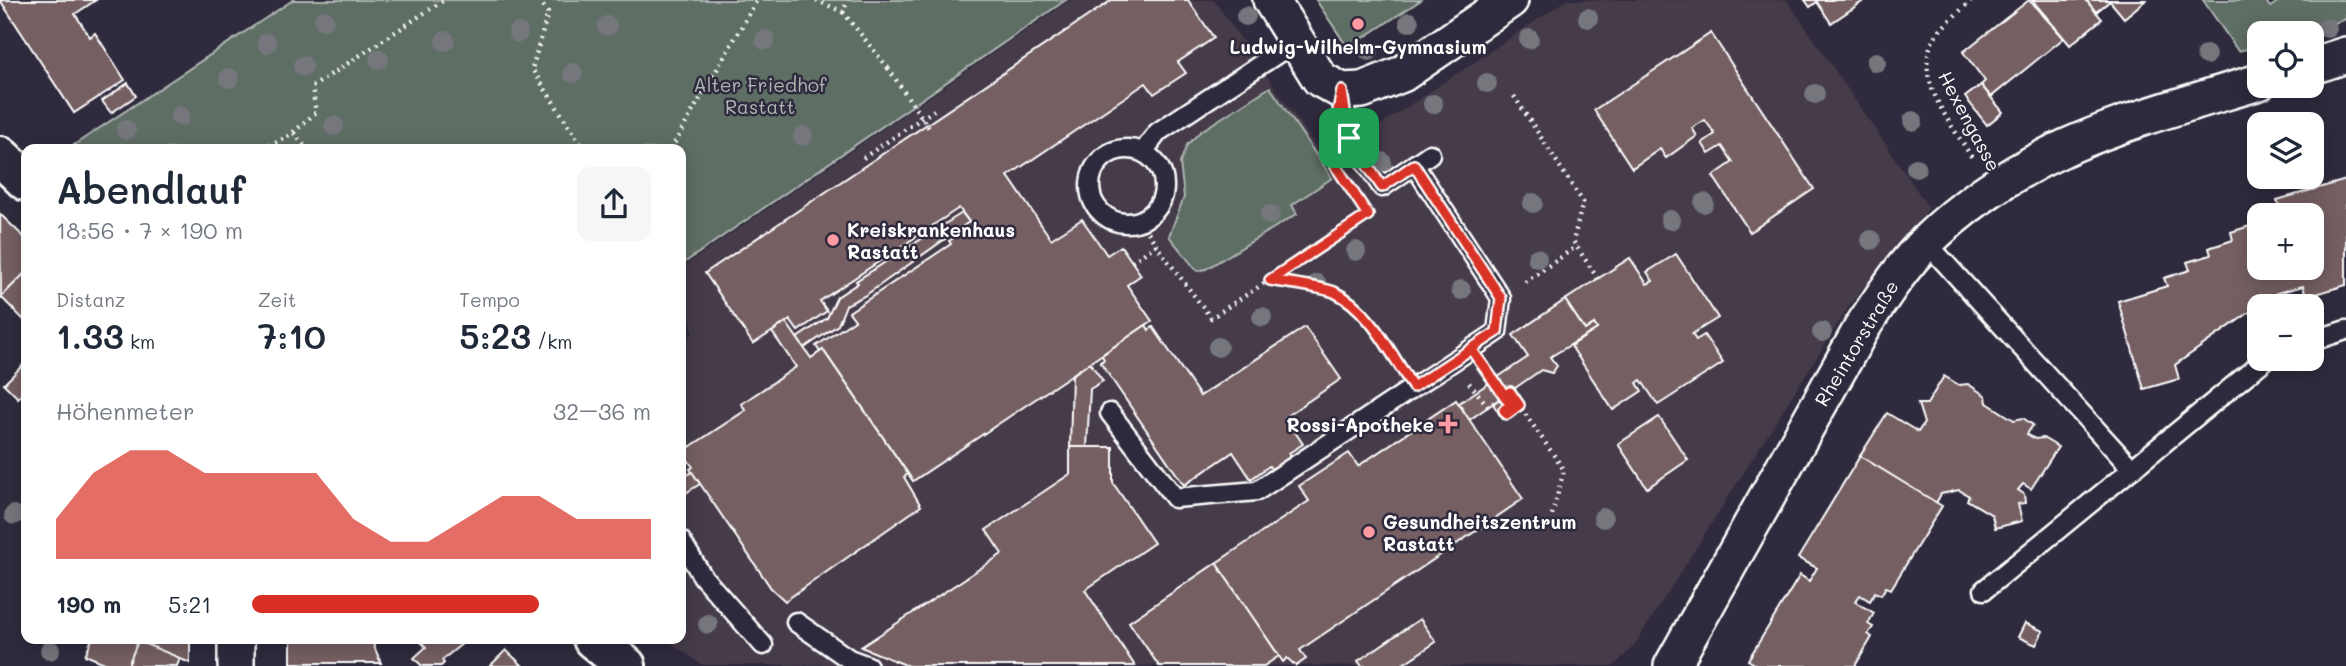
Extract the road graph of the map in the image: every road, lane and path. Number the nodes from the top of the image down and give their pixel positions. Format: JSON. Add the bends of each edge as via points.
{"nodes":[{"id":1,"x":444,"y":0,"type":"edge"},
{"id":2,"x":538,"y":0,"type":"edge"},
{"id":3,"x":757,"y":0,"type":"edge"},
{"id":4,"x":816,"y":0,"type":"edge"},
{"id":5,"x":848,"y":0,"type":"edge"},
{"id":6,"x":1271,"y":0,"type":"edge"},
{"id":7,"x":1510,"y":0,"type":"edge"},
{"id":8,"x":1971,"y":0,"type":"edge"},
{"id":9,"x":843,"y":12,"type":"junction"},
{"id":10,"x":1298,"y":40,"type":"junction"},
{"id":11,"x":2346,"y":55,"type":"edge"},
{"id":12,"x":2324,"y":62,"type":"edge"},
{"id":13,"x":2247,"y":86,"type":"edge"},
{"id":14,"x":1342,"y":91,"type":"junction"},
{"id":15,"x":1514,"y":96,"type":"dead end"},
{"id":16,"x":934,"y":110,"type":"dead end"},
{"id":17,"x":929,"y":128,"type":"dead end"},
{"id":18,"x":294,"y":133,"type":"junction"},
{"id":19,"x":276,"y":144,"type":"edge"},
{"id":20,"x":303,"y":144,"type":"edge"},
{"id":21,"x":581,"y":144,"type":"edge"},
{"id":22,"x":674,"y":144,"type":"edge"},
{"id":23,"x":1143,"y":152,"type":"junction"},
{"id":24,"x":1430,"y":154,"type":"dead end"},
{"id":25,"x":863,"y":158,"type":"dead end"},
{"id":26,"x":1414,"y":165,"type":"junction"},
{"id":27,"x":1990,"y":189,"type":"junction"},
{"id":28,"x":1362,"y":205,"type":"dead end"},
{"id":29,"x":1141,"y":220,"type":"junction"},
{"id":30,"x":1926,"y":242,"type":"junction"},
{"id":31,"x":1156,"y":245,"type":"junction"},
{"id":32,"x":1577,"y":246,"type":"junction"},
{"id":33,"x":1132,"y":262,"type":"dead end"},
{"id":34,"x":1535,"y":275,"type":"dead end"},
{"id":35,"x":1598,"y":279,"type":"dead end"},
{"id":36,"x":1270,"y":280,"type":"junction"},
{"id":37,"x":2346,"y":330,"type":"edge"},
{"id":38,"x":2324,"y":337,"type":"edge"},
{"id":39,"x":1471,"y":349,"type":"junction"},
{"id":40,"x":2251,"y":371,"type":"edge"},
{"id":41,"x":1413,"y":387,"type":"junction"},
{"id":42,"x":1462,"y":388,"type":"dead end"},
{"id":43,"x":1505,"y":396,"type":"junction"},
{"id":44,"x":1519,"y":405,"type":"junction"},
{"id":45,"x":1110,"y":413,"type":"dead end"},
{"id":46,"x":2132,"y":469,"type":"junction"},
{"id":47,"x":1551,"y":519,"type":"dead end"},
{"id":48,"x":686,"y":549,"type":"edge"},
{"id":49,"x":686,"y":572,"type":"edge"},
{"id":50,"x":703,"y":578,"type":"junction"},
{"id":51,"x":1984,"y":590,"type":"dead end"},
{"id":52,"x":796,"y":622,"type":"dead end"},
{"id":53,"x":236,"y":644,"type":"edge"},
{"id":54,"x":599,"y":644,"type":"edge"},
{"id":55,"x":763,"y":645,"type":"dead end"},
{"id":56,"x":236,"y":666,"type":"edge"},
{"id":57,"x":626,"y":666,"type":"edge"},
{"id":58,"x":868,"y":666,"type":"edge"},
{"id":59,"x":1672,"y":666,"type":"edge"}],
"edges":[{"from":1,"to":18,"type":"path","via":[[312,87],[316,112]]},
{"from":2,"to":21,"type":"path","via":[[548,13],[532,69]]},
{"from":3,"to":22,"type":"path"},
{"from":4,"to":9,"type":"path"},
{"from":5,"to":9,"type":"path"},
{"from":6,"to":10,"type":"street"},
{"from":7,"to":14,"type":"street","via":[[1402,74],[1362,90]]},
{"from":8,"to":27,"type":"path","name":"Hexengasse","via":[[1934,38],[1925,61],[1931,87]]},
{"from":9,"to":17,"type":"path","bridge":true},
{"from":10,"to":14,"type":"street","via":[[1320,79]]},
{"from":10,"to":23,"type":"lane","via":[[1158,132]]},
{"from":11,"to":12,"type":"street"},
{"from":13,"to":27,"type":"street","name":"Rheintorstraße","via":[[2063,146]]},
{"from":14,"to":26,"type":"lane","via":[[1349,138],[1382,187]]},
{"from":15,"to":32,"type":"path","via":[[1583,202],[1573,241]]},
{"from":16,"to":25,"type":"path"},
{"from":18,"to":19,"type":"path"},
{"from":18,"to":20,"type":"path"},
{"from":23,"to":29,"type":"lane","via":[[1160,168],[1164,190],[1158,205]]},
{"from":23,"to":29,"type":"lane","via":[[1121,149],[1106,155],[1095,166],[1090,188],[1098,210],[1111,219]]},
{"from":24,"to":26,"type":"lane"},
{"from":26,"to":39,"type":"lane","via":[[1501,298],[1497,332]]},
{"from":27,"to":30,"type":"street","name":"Rheintorstraße"},
{"from":28,"to":36,"type":"path","via":[[1368,215]]},
{"from":29,"to":31,"type":"path"},
{"from":30,"to":46,"type":"lane"},
{"from":30,"to":59,"type":"street","name":"Rheintorstraße","via":[[1863,326]]},
{"from":31,"to":33,"type":"path"},
{"from":31,"to":36,"type":"path","via":[[1211,318]]},
{"from":32,"to":34,"type":"path"},
{"from":32,"to":35,"type":"path"},
{"from":36,"to":41,"type":"path","via":[[1333,291],[1353,304]]},
{"from":37,"to":38,"type":"lane"},
{"from":39,"to":41,"type":"lane"},
{"from":39,"to":43,"type":"path"},
{"from":40,"to":46,"type":"lane"},
{"from":41,"to":45,"type":"lane","via":[[1257,491],[1175,498]]},
{"from":42,"to":43,"type":"path","via":[[1471,382],[1488,406]]},
{"from":43,"to":44,"type":"path","via":[[1510,392]]},
{"from":43,"to":44,"type":"path","via":[[1511,405],[1504,410],[1507,414]]},
{"from":44,"to":47,"type":"path","via":[[1564,470]]},
{"from":46,"to":51,"type":"lane"},
{"from":48,"to":50,"type":"lane"},
{"from":49,"to":50,"type":"lane"},
{"from":50,"to":55,"type":"lane"},
{"from":52,"to":58,"type":"lane","via":[[849,659]]},
{"from":53,"to":56,"type":"street"},
{"from":54,"to":57,"type":"street"}]}
